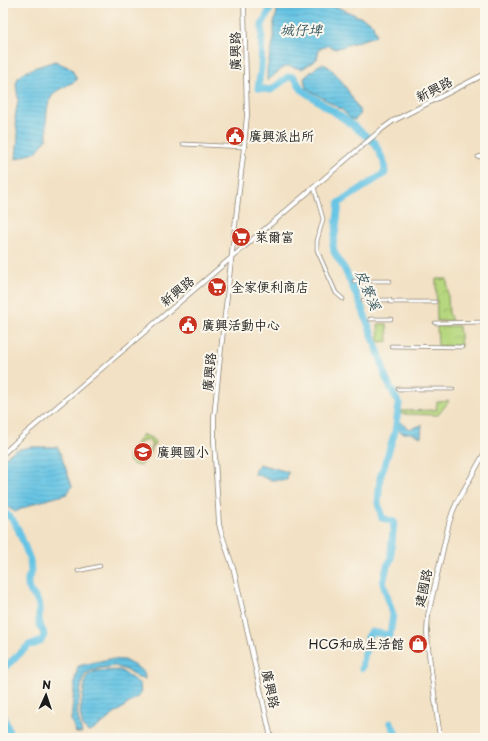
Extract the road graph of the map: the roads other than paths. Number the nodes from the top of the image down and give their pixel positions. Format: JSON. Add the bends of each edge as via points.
{"nodes":[{"id":1,"x":244,"y":3,"type":"edge"},
{"id":2,"x":485,"y":74,"type":"edge"},
{"id":3,"x":183,"y":144,"type":"dead end"},
{"id":4,"x":244,"y":147,"type":"junction"},
{"id":5,"x":485,"y":155,"type":"edge"},
{"id":6,"x":478,"y":157,"type":"dead end"},
{"id":7,"x":314,"y":187,"type":"junction"},
{"id":8,"x":231,"y":258,"type":"junction"},
{"id":9,"x":354,"y":281,"type":"dead end"},
{"id":10,"x":390,"y":281,"type":"dead end"},
{"id":11,"x":344,"y":299,"type":"dead end"},
{"id":12,"x":363,"y":300,"type":"dead end"},
{"id":13,"x":435,"y":302,"type":"dead end"},
{"id":14,"x":370,"y":319,"type":"dead end"},
{"id":15,"x":391,"y":319,"type":"dead end"},
{"id":16,"x":485,"y":322,"type":"edge"},
{"id":17,"x":435,"y":323,"type":"dead end"},
{"id":18,"x":391,"y":346,"type":"dead end"},
{"id":19,"x":462,"y":347,"type":"dead end"},
{"id":20,"x":398,"y":389,"type":"dead end"},
{"id":21,"x":453,"y":389,"type":"dead end"},
{"id":22,"x":485,"y":452,"type":"edge"},
{"id":23,"x":3,"y":454,"type":"edge"},
{"id":24,"x":100,"y":566,"type":"dead end"},
{"id":25,"x":78,"y":571,"type":"dead end"},
{"id":26,"x":271,"y":738,"type":"edge"},
{"id":27,"x":440,"y":738,"type":"edge"}],
"edges":[{"from":1,"to":4,"type":"street","name":"廣興路","via":[[247,115]]},
{"from":2,"to":7,"type":"street","name":"新興路","via":[[382,129]]},
{"from":3,"to":4,"type":"street"},
{"from":4,"to":8,"type":"street","name":"廣興路"},
{"from":5,"to":6,"type":"street"},
{"from":7,"to":8,"type":"street","name":"新興路"},
{"from":7,"to":11,"type":"street","via":[[323,219],[317,250],[336,293]]},
{"from":8,"to":23,"type":"street","name":"新興路"},
{"from":8,"to":26,"type":"street","name":"廣興路","via":[[214,417],[219,524],[234,571]]},
{"from":9,"to":10,"type":"street"},
{"from":12,"to":13,"type":"street"},
{"from":14,"to":15,"type":"street"},
{"from":16,"to":17,"type":"street"},
{"from":18,"to":19,"type":"street"},
{"from":20,"to":21,"type":"street"},
{"from":22,"to":27,"type":"street","name":"建國路","via":[[453,511],[428,615],[428,647]]},
{"from":24,"to":25,"type":"street"}]}
